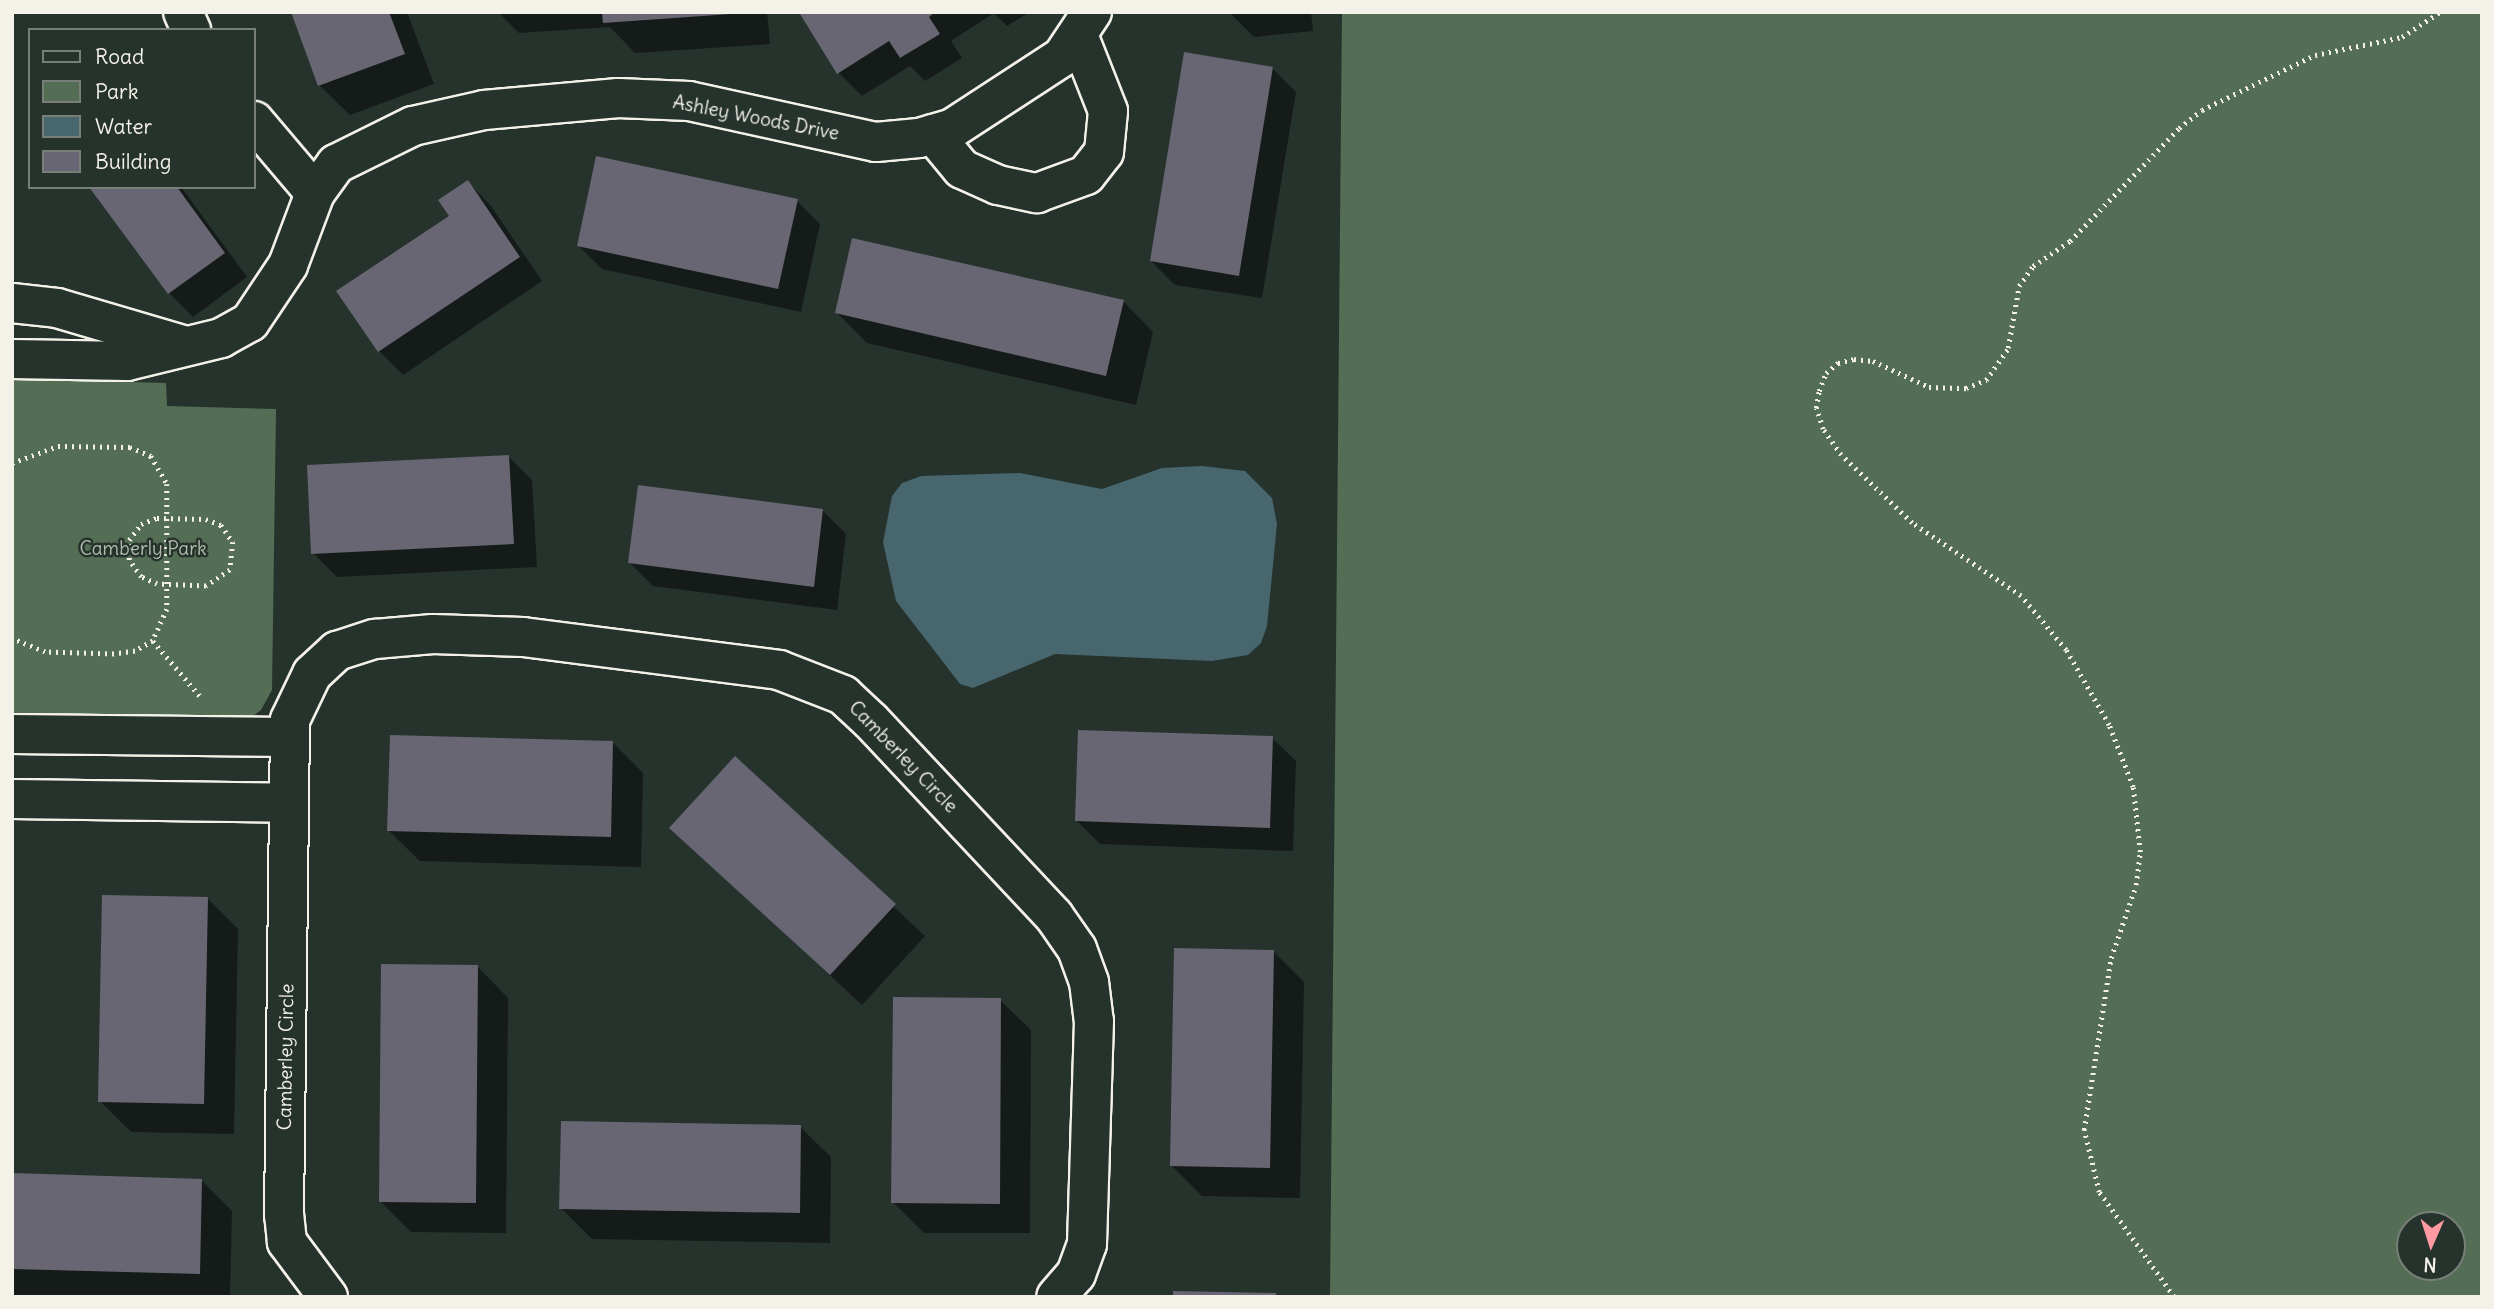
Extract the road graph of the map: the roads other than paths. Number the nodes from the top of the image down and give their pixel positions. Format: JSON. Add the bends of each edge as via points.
{"nodes":[{"id":1,"x":183,"y":12,"type":"edge"},
{"id":2,"x":1085,"y":24,"type":"edge"},
{"id":3,"x":190,"y":28,"type":"edge"},
{"id":4,"x":256,"y":123,"type":"edge"},
{"id":5,"x":933,"y":134,"type":"junction"},
{"id":6,"x":315,"y":193,"type":"junction"},
{"id":7,"x":12,"y":303,"type":"edge"},
{"id":8,"x":185,"y":345,"type":"junction"},
{"id":9,"x":12,"y":359,"type":"edge"},
{"id":10,"x":12,"y":734,"type":"edge"},
{"id":11,"x":290,"y":737,"type":"junction"},
{"id":12,"x":12,"y":799,"type":"edge"},
{"id":13,"x":289,"y":803,"type":"junction"},
{"id":14,"x":328,"y":1297,"type":"edge"},
{"id":15,"x":1056,"y":1297,"type":"edge"}],
"edges":[{"from":1,"to":3,"type":"street"},
{"from":2,"to":5,"type":"street","name":"Ashley Woods Drive","via":[[1062,57],[953,128]]},
{"from":2,"to":5,"type":"street","name":"Ashley Woods Drive","via":[[1108,111],[1104,152],[1086,175],[1037,193],[998,185],[962,169]]},
{"from":4,"to":6,"type":"street"},
{"from":5,"to":6,"type":"street","name":"Ashley Woods Drive","via":[[876,142],[689,100],[618,98],[525,106],[413,126],[336,164]]},
{"from":6,"to":8,"type":"street","name":"Ashley Woods Drive","via":[[288,265],[250,322],[221,338]]},
{"from":7,"to":8,"type":"street","name":"Ashley Woods Drive","via":[[57,308]]},
{"from":8,"to":9,"type":"street","name":"Ashley Woods Drive","via":[[128,361]]},
{"from":10,"to":11,"type":"street"},
{"from":11,"to":13,"type":"street","name":"Camberley Circle"},
{"from":11,"to":15,"type":"street","name":"Camberley Circle","via":[[290,720],[300,691],[337,651],[375,639],[421,635],[523,636],[779,670],[843,695],[1054,916],[1077,949],[1089,982],[1094,1021],[1087,1244],[1076,1273]]},
{"from":12,"to":13,"type":"street"},
{"from":13,"to":14,"type":"street","name":"Camberley Circle","via":[[284,1215],[287,1242],[307,1275]]}]}
